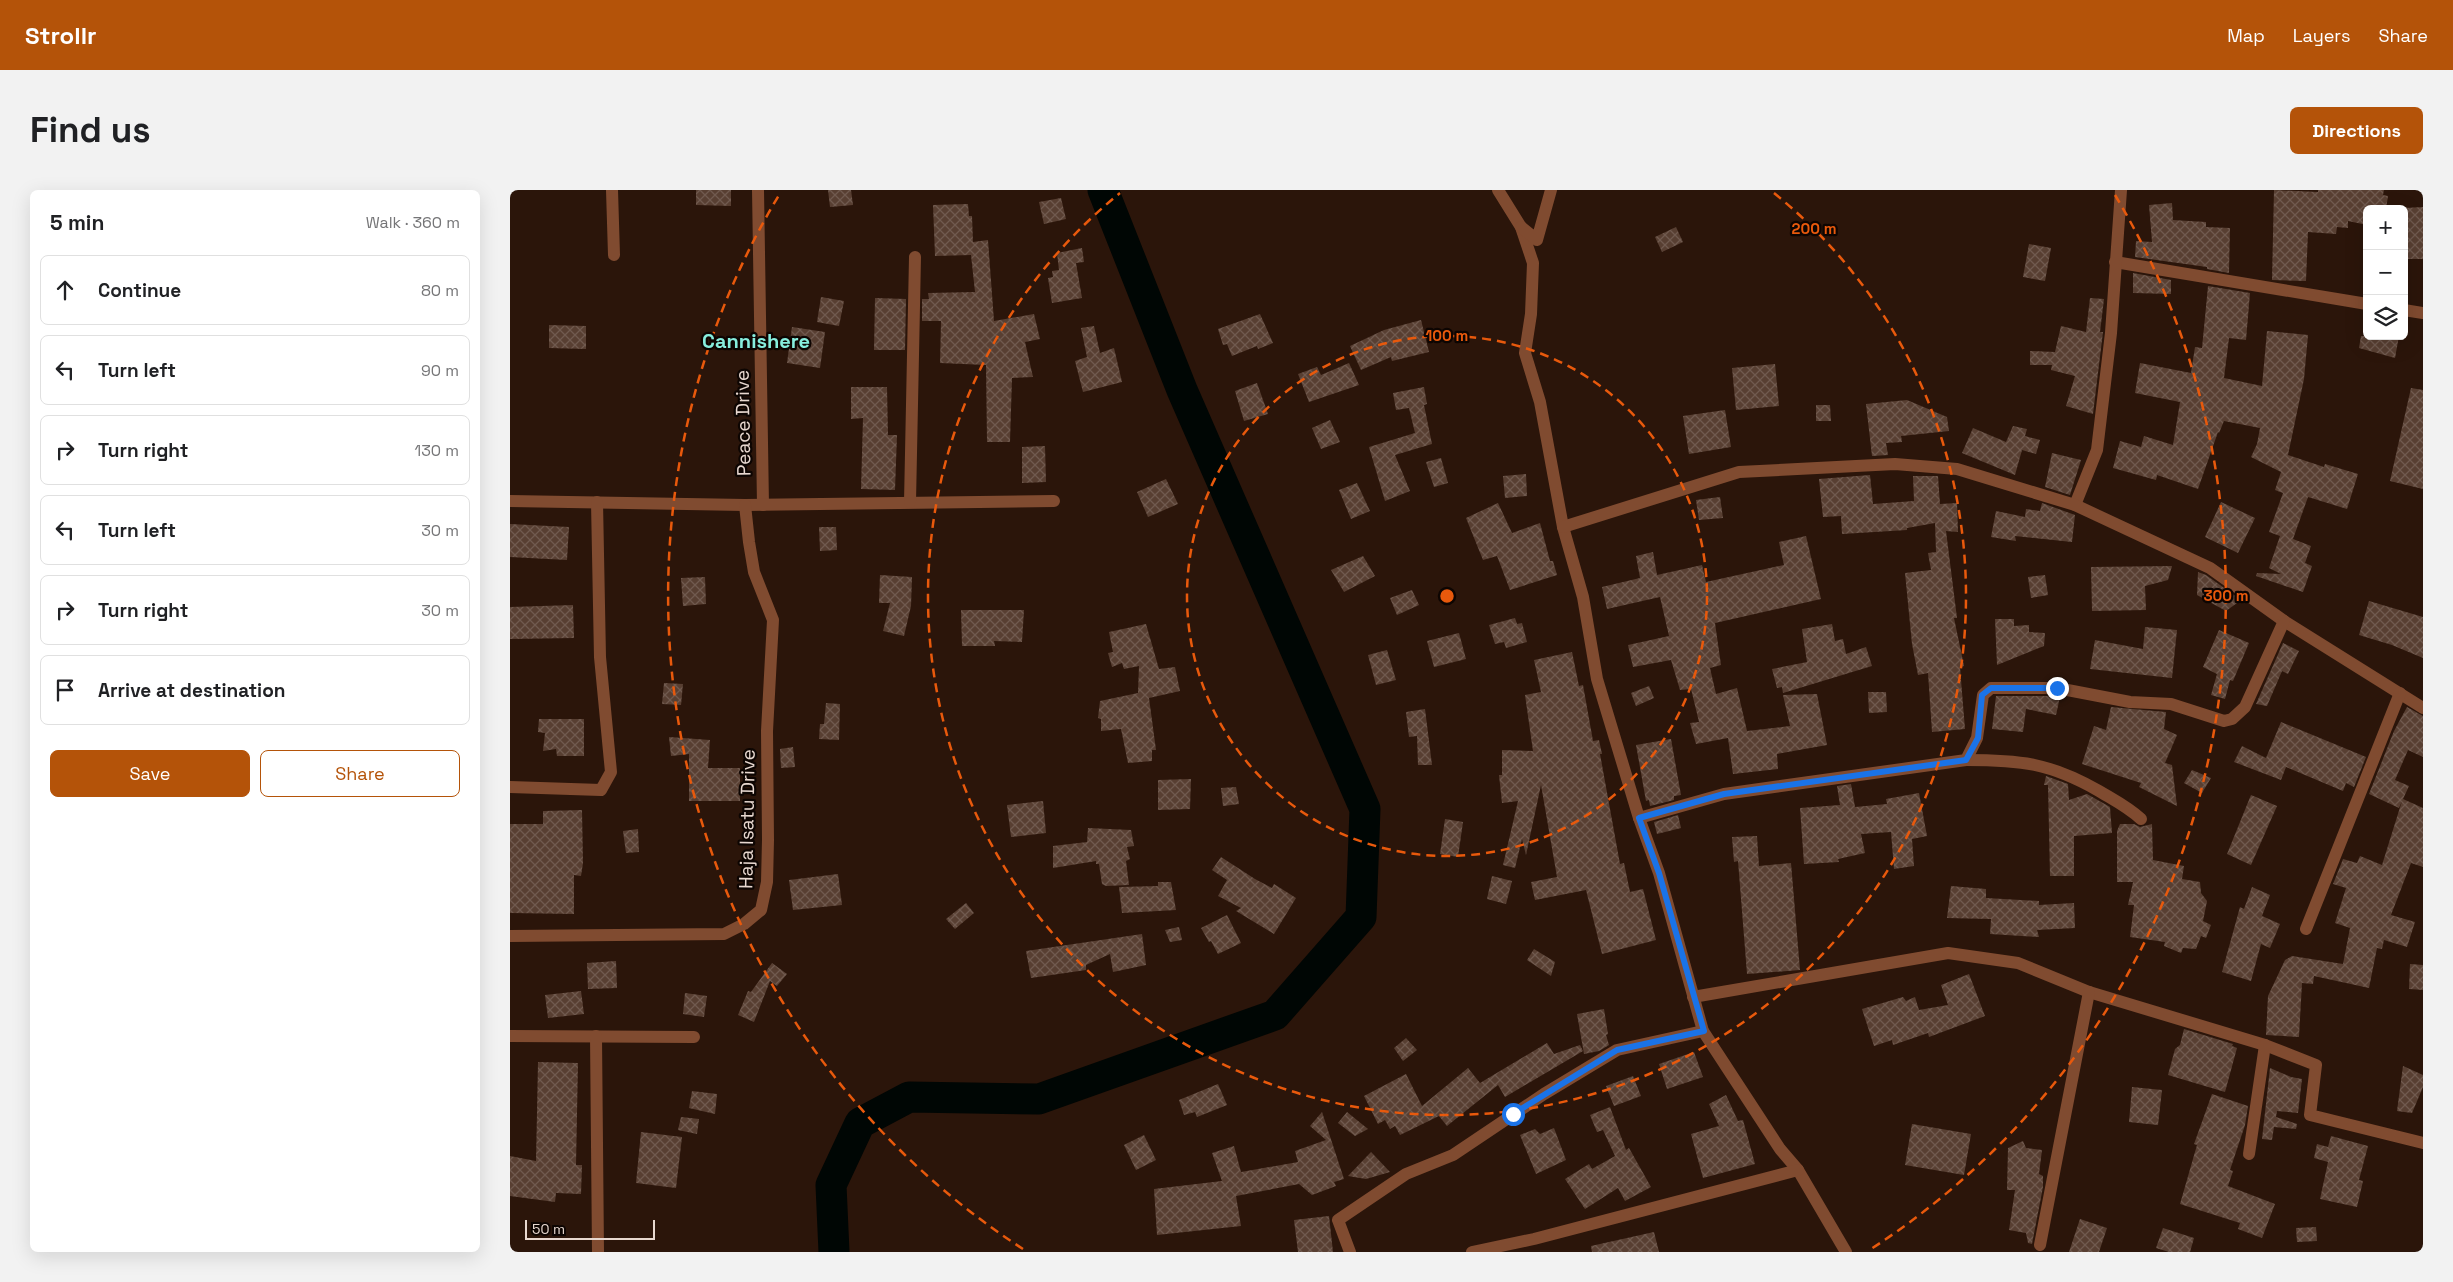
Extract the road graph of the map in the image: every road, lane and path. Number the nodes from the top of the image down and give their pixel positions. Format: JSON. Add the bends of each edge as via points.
{"nodes":[{"id":1,"x":612,"y":190,"type":"edge"},
{"id":2,"x":758,"y":190,"type":"edge"},
{"id":3,"x":1498,"y":190,"type":"edge"},
{"id":4,"x":1550,"y":190,"type":"edge"},
{"id":5,"x":2121,"y":190,"type":"edge"},
{"id":6,"x":1521,"y":227,"type":"junction"},
{"id":7,"x":614,"y":255,"type":"dead end"},
{"id":8,"x":915,"y":257,"type":"dead end"},
{"id":9,"x":2116,"y":262,"type":"junction"},
{"id":10,"x":2363,"y":303,"type":"edge"},
{"id":11,"x":2408,"y":311,"type":"edge"},
{"id":12,"x":2423,"y":313,"type":"edge"},
{"id":13,"x":510,"y":501,"type":"edge"},
{"id":14,"x":1054,"y":501,"type":"dead end"},
{"id":15,"x":597,"y":502,"type":"junction"},
{"id":16,"x":910,"y":502,"type":"junction"},
{"id":17,"x":745,"y":505,"type":"junction"},
{"id":18,"x":763,"y":505,"type":"junction"},
{"id":19,"x":2075,"y":505,"type":"junction"},
{"id":20,"x":1563,"y":527,"type":"junction"},
{"id":21,"x":2284,"y":621,"type":"junction"},
{"id":22,"x":2400,"y":693,"type":"junction"},
{"id":23,"x":2423,"y":708,"type":"edge"},
{"id":24,"x":1966,"y":760,"type":"junction"},
{"id":25,"x":510,"y":788,"type":"edge"},
{"id":26,"x":1639,"y":818,"type":"junction"},
{"id":27,"x":2140,"y":819,"type":"dead end"},
{"id":28,"x":2306,"y":929,"type":"dead end"},
{"id":29,"x":510,"y":936,"type":"edge"},
{"id":30,"x":2090,"y":992,"type":"junction"},
{"id":31,"x":1692,"y":997,"type":"junction"},
{"id":32,"x":1704,"y":1031,"type":"junction"},
{"id":33,"x":510,"y":1036,"type":"edge"},
{"id":34,"x":596,"y":1036,"type":"junction"},
{"id":35,"x":694,"y":1037,"type":"dead end"},
{"id":36,"x":2265,"y":1045,"type":"junction"},
{"id":37,"x":2423,"y":1143,"type":"edge"},
{"id":38,"x":2249,"y":1154,"type":"dead end"},
{"id":39,"x":1798,"y":1170,"type":"junction"},
{"id":40,"x":2040,"y":1245,"type":"dead end"},
{"id":41,"x":598,"y":1252,"type":"edge"},
{"id":42,"x":1350,"y":1252,"type":"edge"},
{"id":43,"x":1472,"y":1252,"type":"edge"},
{"id":44,"x":1846,"y":1252,"type":"edge"}],
"edges":[{"from":1,"to":7,"type":"street"},
{"from":2,"to":18,"type":"street","name":"Peace Drive"},
{"from":3,"to":6,"type":"street"},
{"from":4,"to":6,"type":"street","via":[[1537,240]]},
{"from":5,"to":9,"type":"street"},
{"from":6,"to":20,"type":"street","via":[[1533,263],[1531,314],[1525,353],[1540,402]]},
{"from":8,"to":16,"type":"street"},
{"from":9,"to":10,"type":"street"},
{"from":9,"to":19,"type":"street","via":[[2112,333],[2097,450]]},
{"from":11,"to":12,"type":"street"},
{"from":13,"to":15,"type":"street"},
{"from":14,"to":16,"type":"street"},
{"from":15,"to":17,"type":"street"},
{"from":15,"to":25,"type":"street","via":[[600,657],[611,772],[601,790]]},
{"from":16,"to":18,"type":"street"},
{"from":17,"to":18,"type":"street"},
{"from":17,"to":29,"type":"street","name":"Haja Isatu Drive","via":[[754,572],[773,620],[774,640],[767,731],[766,882],[761,910],[724,934]]},
{"from":19,"to":20,"type":"street","via":[[1957,469],[1895,464],[1739,472]]},
{"from":19,"to":21,"type":"street","via":[[2210,568]]},
{"from":20,"to":26,"type":"street","via":[[1583,597],[1596,679]]},
{"from":21,"to":22,"type":"street"},
{"from":21,"to":24,"type":"street","via":[[2245,707],[2232,719],[2224,721],[2171,704],[2130,702],[2057,688],[1991,688],[1982,695],[1978,738]]},
{"from":22,"to":23,"type":"street"},
{"from":22,"to":28,"type":"street"},
{"from":24,"to":26,"type":"street","via":[[1724,794]]},
{"from":24,"to":27,"type":"street","via":[[2014,760],[2072,775],[2129,808]]},
{"from":26,"to":31,"type":"street","via":[[1659,873]]},
{"from":30,"to":31,"type":"street","via":[[2018,963],[1948,953]]},
{"from":30,"to":36,"type":"street"},
{"from":30,"to":40,"type":"street"},
{"from":31,"to":32,"type":"street"},
{"from":32,"to":39,"type":"street","via":[[1780,1149]]},
{"from":32,"to":42,"type":"street","via":[[1617,1050],[1453,1155],[1406,1174],[1338,1220]]},
{"from":33,"to":34,"type":"street"},
{"from":34,"to":35,"type":"street"},
{"from":34,"to":41,"type":"street"},
{"from":36,"to":37,"type":"street","via":[[2316,1065],[2310,1115]]},
{"from":36,"to":38,"type":"street"},
{"from":39,"to":43,"type":"street","via":[[1534,1239]]},
{"from":39,"to":44,"type":"street"}]}
